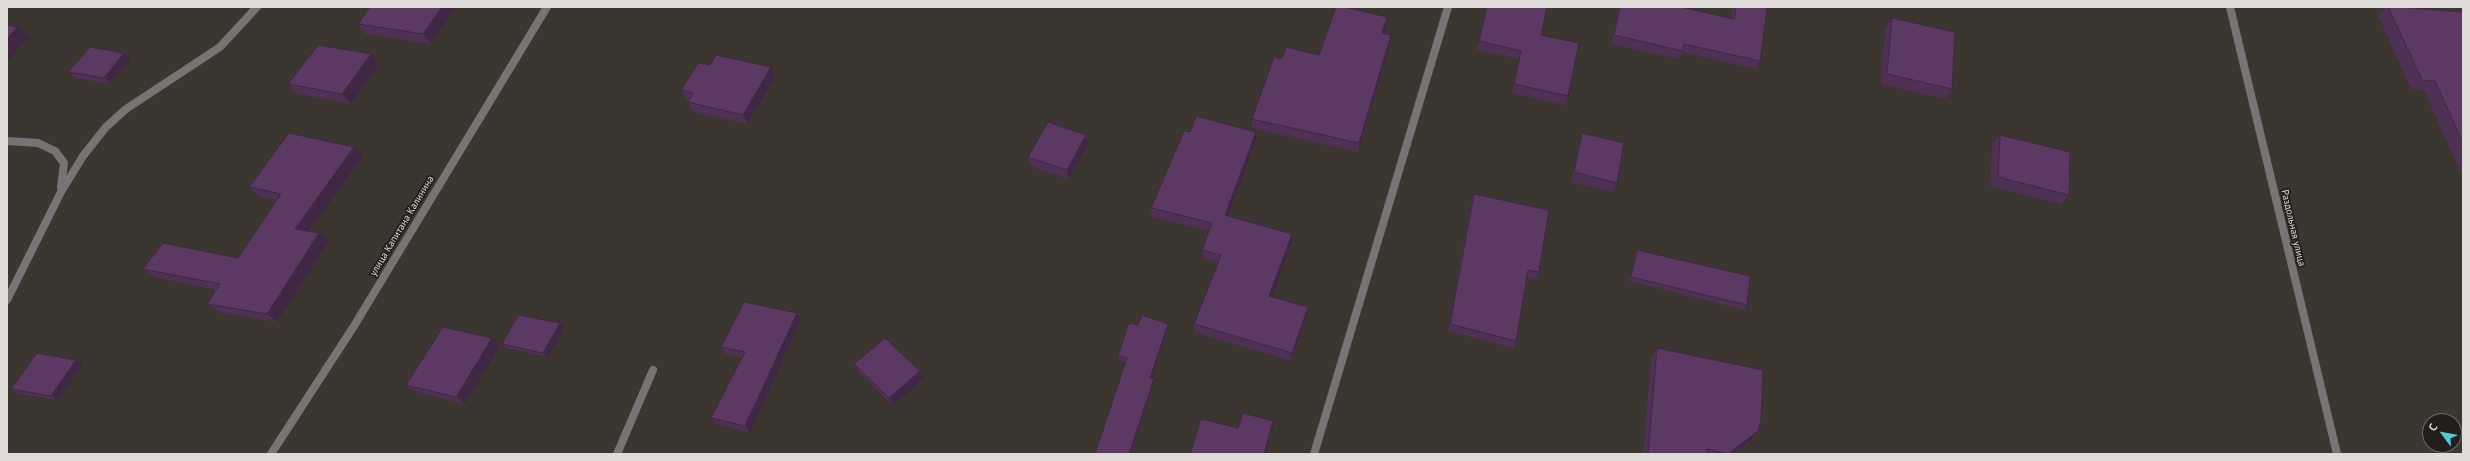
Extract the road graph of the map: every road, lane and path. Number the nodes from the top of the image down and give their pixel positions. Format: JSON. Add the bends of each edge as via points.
{"nodes":[{"id":1,"x":257,"y":7,"type":"edge"},
{"id":2,"x":547,"y":7,"type":"edge"},
{"id":3,"x":1448,"y":7,"type":"edge"},
{"id":4,"x":2230,"y":7,"type":"edge"},
{"id":5,"x":7,"y":141,"type":"edge"},
{"id":6,"x":54,"y":206,"type":"junction"},
{"id":7,"x":7,"y":300,"type":"edge"},
{"id":8,"x":653,"y":370,"type":"dead end"},
{"id":9,"x":272,"y":454,"type":"edge"},
{"id":10,"x":617,"y":454,"type":"edge"},
{"id":11,"x":1314,"y":454,"type":"edge"},
{"id":12,"x":2337,"y":454,"type":"edge"}],
"edges":[{"from":1,"to":6,"type":"street","via":[[220,47],[126,109],[106,127],[83,156]]},
{"from":2,"to":9,"type":"street","name":"улица Капитана Калинина","via":[[354,326]]},
{"from":3,"to":11,"type":"street"},
{"from":4,"to":12,"type":"street","name":"Раздольная улица"},
{"from":5,"to":6,"type":"street","via":[[38,143],[55,151],[64,163],[63,182]]},
{"from":6,"to":7,"type":"street"},
{"from":8,"to":10,"type":"street"}]}
